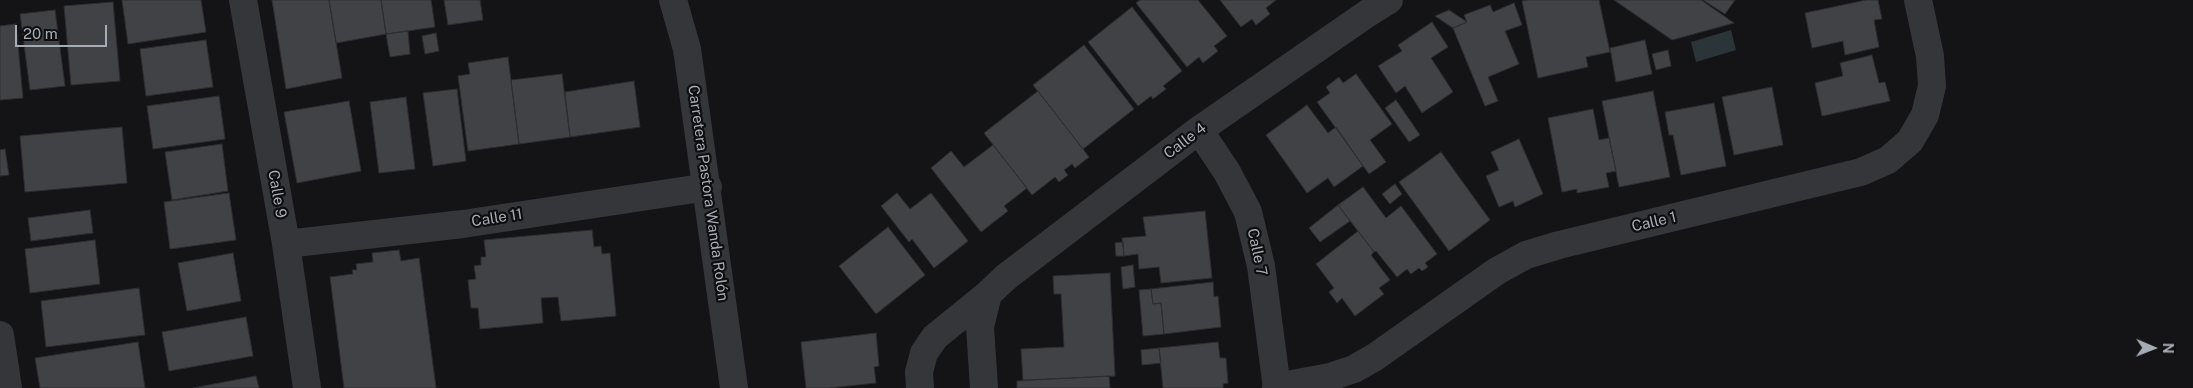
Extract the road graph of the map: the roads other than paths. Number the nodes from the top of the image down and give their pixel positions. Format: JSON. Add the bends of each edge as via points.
{"nodes":[{"id":1,"x":243,"y":0,"type":"edge"},
{"id":2,"x":673,"y":0,"type":"edge"},
{"id":3,"x":1389,"y":0,"type":"edge"},
{"id":4,"x":1918,"y":0,"type":"edge"},
{"id":5,"x":1199,"y":130,"type":"junction"},
{"id":6,"x":708,"y":188,"type":"junction"},
{"id":7,"x":286,"y":244,"type":"junction"},
{"id":8,"x":988,"y":294,"type":"junction"},
{"id":9,"x":0,"y":335,"type":"edge"},
{"id":10,"x":8,"y":388,"type":"edge"},
{"id":11,"x":307,"y":388,"type":"edge"},
{"id":12,"x":734,"y":388,"type":"edge"},
{"id":13,"x":920,"y":388,"type":"edge"},
{"id":14,"x":984,"y":388,"type":"edge"},
{"id":15,"x":1276,"y":388,"type":"edge"}],
"edges":[{"from":1,"to":7,"type":"street","name":"Calle 9"},
{"from":2,"to":6,"type":"street","name":"Carretera Pastora Wanda Rolón","via":[[687,49]]},
{"from":3,"to":5,"type":"street","name":"Calle 4"},
{"from":4,"to":15,"type":"street","name":"Calle 1","via":[[1930,56],[1932,86],[1926,115],[1910,141],[1888,160],[1861,172],[1526,255],[1497,271],[1354,369]]},
{"from":5,"to":8,"type":"street","name":"Calle 4"},
{"from":5,"to":15,"type":"street","name":"Calle 7","via":[[1248,212],[1261,266]]},
{"from":6,"to":7,"type":"street","name":"Calle 11","via":[[463,224]]},
{"from":6,"to":12,"type":"street","name":"Carretera Pastora Wanda Rolón"},
{"from":7,"to":11,"type":"street","name":"Calle 9"},
{"from":8,"to":13,"type":"street","name":"Calle 4","via":[[935,337],[924,353],[919,372]]},
{"from":8,"to":14,"type":"street","via":[[980,326]]},
{"from":9,"to":10,"type":"street"}]}
